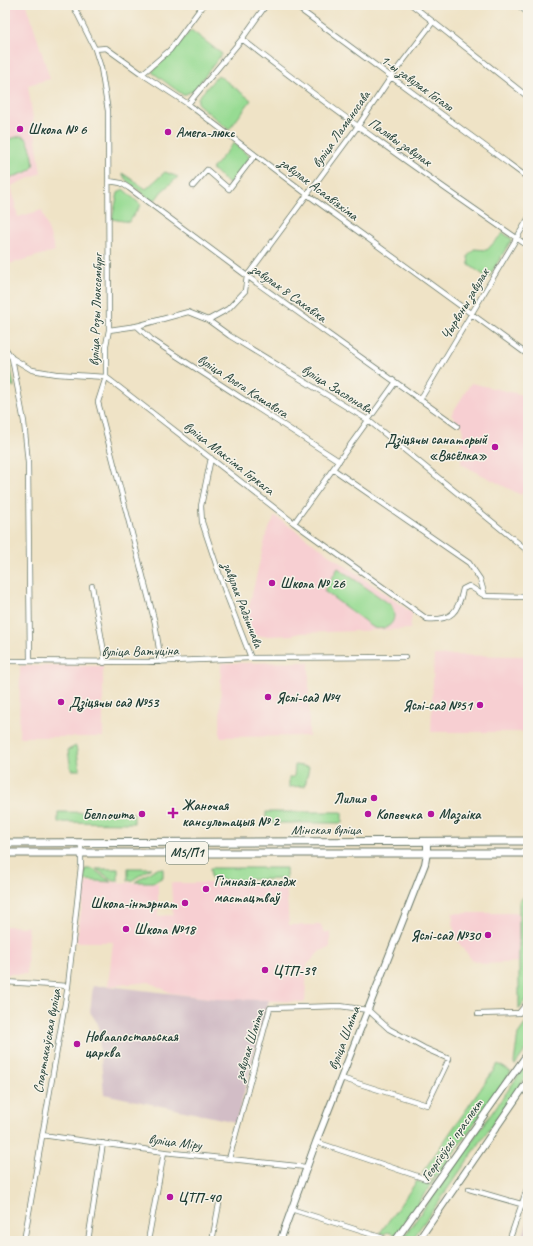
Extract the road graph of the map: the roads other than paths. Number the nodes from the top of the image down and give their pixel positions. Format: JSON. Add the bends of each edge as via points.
{"nodes":[{"id":1,"x":83,"y":5,"type":"edge"},
{"id":2,"x":203,"y":5,"type":"edge"},
{"id":3,"x":266,"y":5,"type":"edge"},
{"id":4,"x":294,"y":5,"type":"edge"},
{"id":5,"x":412,"y":5,"type":"edge"},
{"id":6,"x":518,"y":5,"type":"edge"},
{"id":7,"x":74,"y":7,"type":"edge"},
{"id":8,"x":528,"y":13,"type":"edge"},
{"id":9,"x":433,"y":22,"type":"junction"},
{"id":10,"x":242,"y":39,"type":"junction"},
{"id":11,"x":95,"y":49,"type":"junction"},
{"id":12,"x":142,"y":74,"type":"junction"},
{"id":13,"x":391,"y":77,"type":"junction"},
{"id":14,"x":528,"y":97,"type":"edge"},
{"id":15,"x":188,"y":104,"type":"junction"},
{"id":16,"x":358,"y":126,"type":"junction"},
{"id":17,"x":255,"y":155,"type":"junction"},
{"id":18,"x":528,"y":178,"type":"edge"},
{"id":19,"x":109,"y":181,"type":"junction"},
{"id":20,"x":193,"y":186,"type":"dead end"},
{"id":21,"x":308,"y":195,"type":"junction"},
{"id":22,"x":528,"y":219,"type":"edge"},
{"id":23,"x":517,"y":238,"type":"junction"},
{"id":24,"x":528,"y":246,"type":"edge"},
{"id":25,"x":247,"y":276,"type":"junction"},
{"id":26,"x":472,"y":315,"type":"junction"},
{"id":27,"x":208,"y":320,"type":"junction"},
{"id":28,"x":137,"y":326,"type":"junction"},
{"id":29,"x":109,"y":330,"type":"junction"},
{"id":30,"x":5,"y":348,"type":"edge"},
{"id":31,"x":528,"y":355,"type":"edge"},
{"id":32,"x":12,"y":358,"type":"junction"},
{"id":33,"x":106,"y":377,"type":"junction"},
{"id":34,"x":395,"y":383,"type":"junction"},
{"id":35,"x":420,"y":400,"type":"junction"},
{"id":36,"x":368,"y":420,"type":"junction"},
{"id":37,"x":457,"y":426,"type":"dead end"},
{"id":38,"x":211,"y":458,"type":"junction"},
{"id":39,"x":339,"y":461,"type":"junction"},
{"id":40,"x":333,"y":469,"type":"junction"},
{"id":41,"x":294,"y":523,"type":"junction"},
{"id":42,"x":528,"y":551,"type":"edge"},
{"id":43,"x":92,"y":586,"type":"dead end"},
{"id":44,"x":485,"y":596,"type":"junction"},
{"id":45,"x":528,"y":596,"type":"edge"},
{"id":46,"x":405,"y":657,"type":"dead end"},
{"id":47,"x":251,"y":658,"type":"junction"},
{"id":48,"x":5,"y":661,"type":"edge"},
{"id":49,"x":30,"y":661,"type":"junction"},
{"id":50,"x":161,"y":662,"type":"junction"},
{"id":51,"x":104,"y":663,"type":"junction"},
{"id":52,"x":528,"y":841,"type":"edge"},
{"id":53,"x":427,"y":842,"type":"junction"},
{"id":54,"x":5,"y":843,"type":"edge"},
{"id":55,"x":81,"y":843,"type":"junction"},
{"id":56,"x":5,"y":853,"type":"edge"},
{"id":57,"x":427,"y":853,"type":"junction"},
{"id":58,"x":528,"y":853,"type":"edge"},
{"id":59,"x":81,"y":854,"type":"junction"},
{"id":60,"x":5,"y":982,"type":"edge"},
{"id":61,"x":68,"y":986,"type":"junction"},
{"id":62,"x":528,"y":1002,"type":"edge"},
{"id":63,"x":368,"y":1010,"type":"junction"},
{"id":64,"x":478,"y":1014,"type":"dead end"},
{"id":65,"x":528,"y":1053,"type":"edge"},
{"id":66,"x":341,"y":1078,"type":"junction"},
{"id":67,"x":528,"y":1081,"type":"edge"},
{"id":68,"x":42,"y":1135,"type":"junction"},
{"id":69,"x":316,"y":1142,"type":"junction"},
{"id":70,"x":103,"y":1143,"type":"junction"},
{"id":71,"x":164,"y":1152,"type":"junction"},
{"id":72,"x":229,"y":1159,"type":"junction"},
{"id":73,"x":306,"y":1167,"type":"junction"},
{"id":74,"x":426,"y":1179,"type":"dead end"},
{"id":75,"x":528,"y":1186,"type":"edge"},
{"id":76,"x":469,"y":1189,"type":"dead end"},
{"id":77,"x":219,"y":1204,"type":"dead end"},
{"id":78,"x":522,"y":1204,"type":"junction"},
{"id":79,"x":528,"y":1206,"type":"edge"},
{"id":80,"x":291,"y":1209,"type":"junction"},
{"id":81,"x":383,"y":1238,"type":"dead end"},
{"id":82,"x":24,"y":1241,"type":"edge"},
{"id":83,"x":88,"y":1241,"type":"edge"},
{"id":84,"x":148,"y":1241,"type":"edge"},
{"id":85,"x":212,"y":1241,"type":"edge"},
{"id":86,"x":280,"y":1241,"type":"edge"},
{"id":87,"x":395,"y":1241,"type":"edge"},
{"id":88,"x":418,"y":1241,"type":"edge"},
{"id":89,"x":509,"y":1241,"type":"edge"}],
"edges":[{"from":1,"to":7,"type":"street"},
{"from":2,"to":12,"type":"street","via":[[170,50]]},
{"from":3,"to":10,"type":"street"},
{"from":4,"to":13,"type":"street","name":"1-ы завулак Гогаля"},
{"from":5,"to":9,"type":"street"},
{"from":6,"to":8,"type":"street"},
{"from":7,"to":11,"type":"street","name":"вуліца Розы Люксембург"},
{"from":9,"to":13,"type":"street","name":"вуліца Ламаносава"},
{"from":9,"to":14,"type":"street"},
{"from":10,"to":15,"type":"street"},
{"from":10,"to":16,"type":"street","name":"Палявы завулак"},
{"from":11,"to":12,"type":"street","name":"завулак Асаавіяхіма","via":[[106,48]]},
{"from":11,"to":19,"type":"street","name":"вуліца Розы Люксембург","via":[[108,111]]},
{"from":12,"to":15,"type":"street","name":"завулак Асаавіяхіма"},
{"from":13,"to":16,"type":"street","name":"вуліца Ламаносава"},
{"from":13,"to":18,"type":"street","name":"1-ы завулак Гогаля"},
{"from":15,"to":17,"type":"street","name":"завулак Асаавіяхіма"},
{"from":16,"to":21,"type":"street","name":"вуліца Ламаносава"},
{"from":16,"to":23,"type":"street","name":"Палявы завулак"},
{"from":17,"to":20,"type":"street","via":[[229,189],[206,170]]},
{"from":17,"to":21,"type":"street","name":"завулак Асаавіяхіма"},
{"from":19,"to":25,"type":"street","name":"завулак 8 Сакавіка","via":[[121,183],[129,188]]},
{"from":19,"to":29,"type":"street","name":"вуліца Розы Люксембург"},
{"from":21,"to":25,"type":"street","name":"вуліца Ламаносава"},
{"from":21,"to":26,"type":"street","name":"завулак Асаавіяхіма"},
{"from":22,"to":23,"type":"street","name":"Чырвоны завулак"},
{"from":23,"to":24,"type":"street","name":"Палявы завулак"},
{"from":23,"to":26,"type":"street","name":"Чырвоны завулак"},
{"from":25,"to":27,"type":"street","name":"вуліца Ламаносава","via":[[246,291],[228,309]]},
{"from":25,"to":34,"type":"street","name":"завулак 8 Сакавіка"},
{"from":26,"to":31,"type":"street","name":"завулак Асаавіяхіма"},
{"from":26,"to":35,"type":"street","name":"Чырвоны завулак"},
{"from":27,"to":28,"type":"street","name":"вуліца Заслонава","via":[[188,312]]},
{"from":27,"to":36,"type":"street","name":"вуліца Заслонава"},
{"from":28,"to":29,"type":"street","name":"вуліца Заслонава"},
{"from":28,"to":39,"type":"street","name":"вуліца Алега Кашавога","via":[[172,353]]},
{"from":29,"to":33,"type":"street","name":"вуліца Розы Люксембург","via":[[106,345]]},
{"from":30,"to":32,"type":"street"},
{"from":32,"to":33,"type":"street","via":[[32,370]]},
{"from":32,"to":49,"type":"street","via":[[24,422],[28,463]]},
{"from":33,"to":38,"type":"street","name":"вуліца Максіма Горкага"},
{"from":33,"to":50,"type":"street","name":"вуліца Розы Люксембург","via":[[98,402],[155,623]]},
{"from":34,"to":35,"type":"street","name":"завулак 8 Сакавіка"},
{"from":34,"to":36,"type":"street"},
{"from":35,"to":37,"type":"street","name":"завулак 8 Сакавіка"},
{"from":36,"to":39,"type":"street"},
{"from":36,"to":42,"type":"street","name":"вуліца Заслонава"},
{"from":38,"to":41,"type":"street","name":"вуліца Максіма Горкага"},
{"from":38,"to":47,"type":"street","name":"завулак Радзішчава","via":[[201,506],[202,522]]},
{"from":39,"to":40,"type":"street"},
{"from":40,"to":41,"type":"street"},
{"from":40,"to":44,"type":"street","via":[[469,563],[480,579]]},
{"from":41,"to":44,"type":"street","name":"вуліца Максіма Горкага","via":[[428,619],[438,620],[453,613],[463,589],[469,586]]},
{"from":43,"to":51,"type":"street"},
{"from":44,"to":45,"type":"street"},
{"from":46,"to":47,"type":"street","name":"завулак Радзішчава"},
{"from":47,"to":50,"type":"street","name":"вуліца Ватуціна"},
{"from":48,"to":49,"type":"street","name":"вуліца Ватуціна"},
{"from":49,"to":51,"type":"street","name":"вуліца Ватуціна"},
{"from":50,"to":51,"type":"street","name":"вуліца Ватуціна"},
{"from":52,"to":53,"type":"main road","name":"Мінская вуліца","number":"М5/П1"},
{"from":53,"to":55,"type":"main road","name":"Мінская вуліца","number":"М5/П1"},
{"from":53,"to":57,"type":"main road","name":"вуліца Шміта"},
{"from":54,"to":55,"type":"main road","name":"Мінская вуліца","number":"М5/П1"},
{"from":55,"to":59,"type":"street","name":"Спартакаўская вуліца"},
{"from":56,"to":59,"type":"main road","name":"Мінская вуліца","number":"М5/П1"},
{"from":57,"to":58,"type":"main road","name":"Мінская вуліца","number":"М5/П1"},
{"from":57,"to":59,"type":"main road","name":"Мінская вуліца","number":"М5/П1"},
{"from":57,"to":63,"type":"main road","name":"вуліца Шміта"},
{"from":59,"to":61,"type":"street","name":"Спартакаўская вуліца"},
{"from":60,"to":61,"type":"street"},
{"from":61,"to":68,"type":"street","name":"Спартакаўская вуліца"},
{"from":62,"to":64,"type":"street","via":[[519,1013]]},
{"from":63,"to":66,"type":"main road","name":"вуліца Шміта"},
{"from":63,"to":66,"type":"street","via":[[389,1029],[449,1059],[427,1105]]},
{"from":63,"to":72,"type":"street","name":"завулак Шміта","via":[[340,1006],[270,1008]]},
{"from":65,"to":87,"type":"main road","name":"Георгіеўскі праспект"},
{"from":66,"to":69,"type":"main road","name":"вуліца Шміта"},
{"from":67,"to":88,"type":"main road","name":"Георгіеўскі праспект"},
{"from":68,"to":70,"type":"street","name":"вуліца Міру"},
{"from":68,"to":82,"type":"street","name":"Спартакаўская вуліца"},
{"from":69,"to":73,"type":"main road","name":"вуліца Шміта"},
{"from":69,"to":74,"type":"street"},
{"from":70,"to":71,"type":"street","name":"вуліца Міру"},
{"from":70,"to":83,"type":"street"},
{"from":71,"to":72,"type":"street","name":"вуліца Міру"},
{"from":71,"to":84,"type":"street"},
{"from":72,"to":73,"type":"street","name":"вуліца Міру"},
{"from":73,"to":80,"type":"main road","name":"вуліца Шміта"},
{"from":75,"to":78,"type":"street"},
{"from":76,"to":78,"type":"street"},
{"from":77,"to":85,"type":"street"},
{"from":78,"to":79,"type":"street"},
{"from":78,"to":89,"type":"street"},
{"from":80,"to":81,"type":"street"},
{"from":80,"to":86,"type":"main road","name":"вуліца Шміта"}]}
